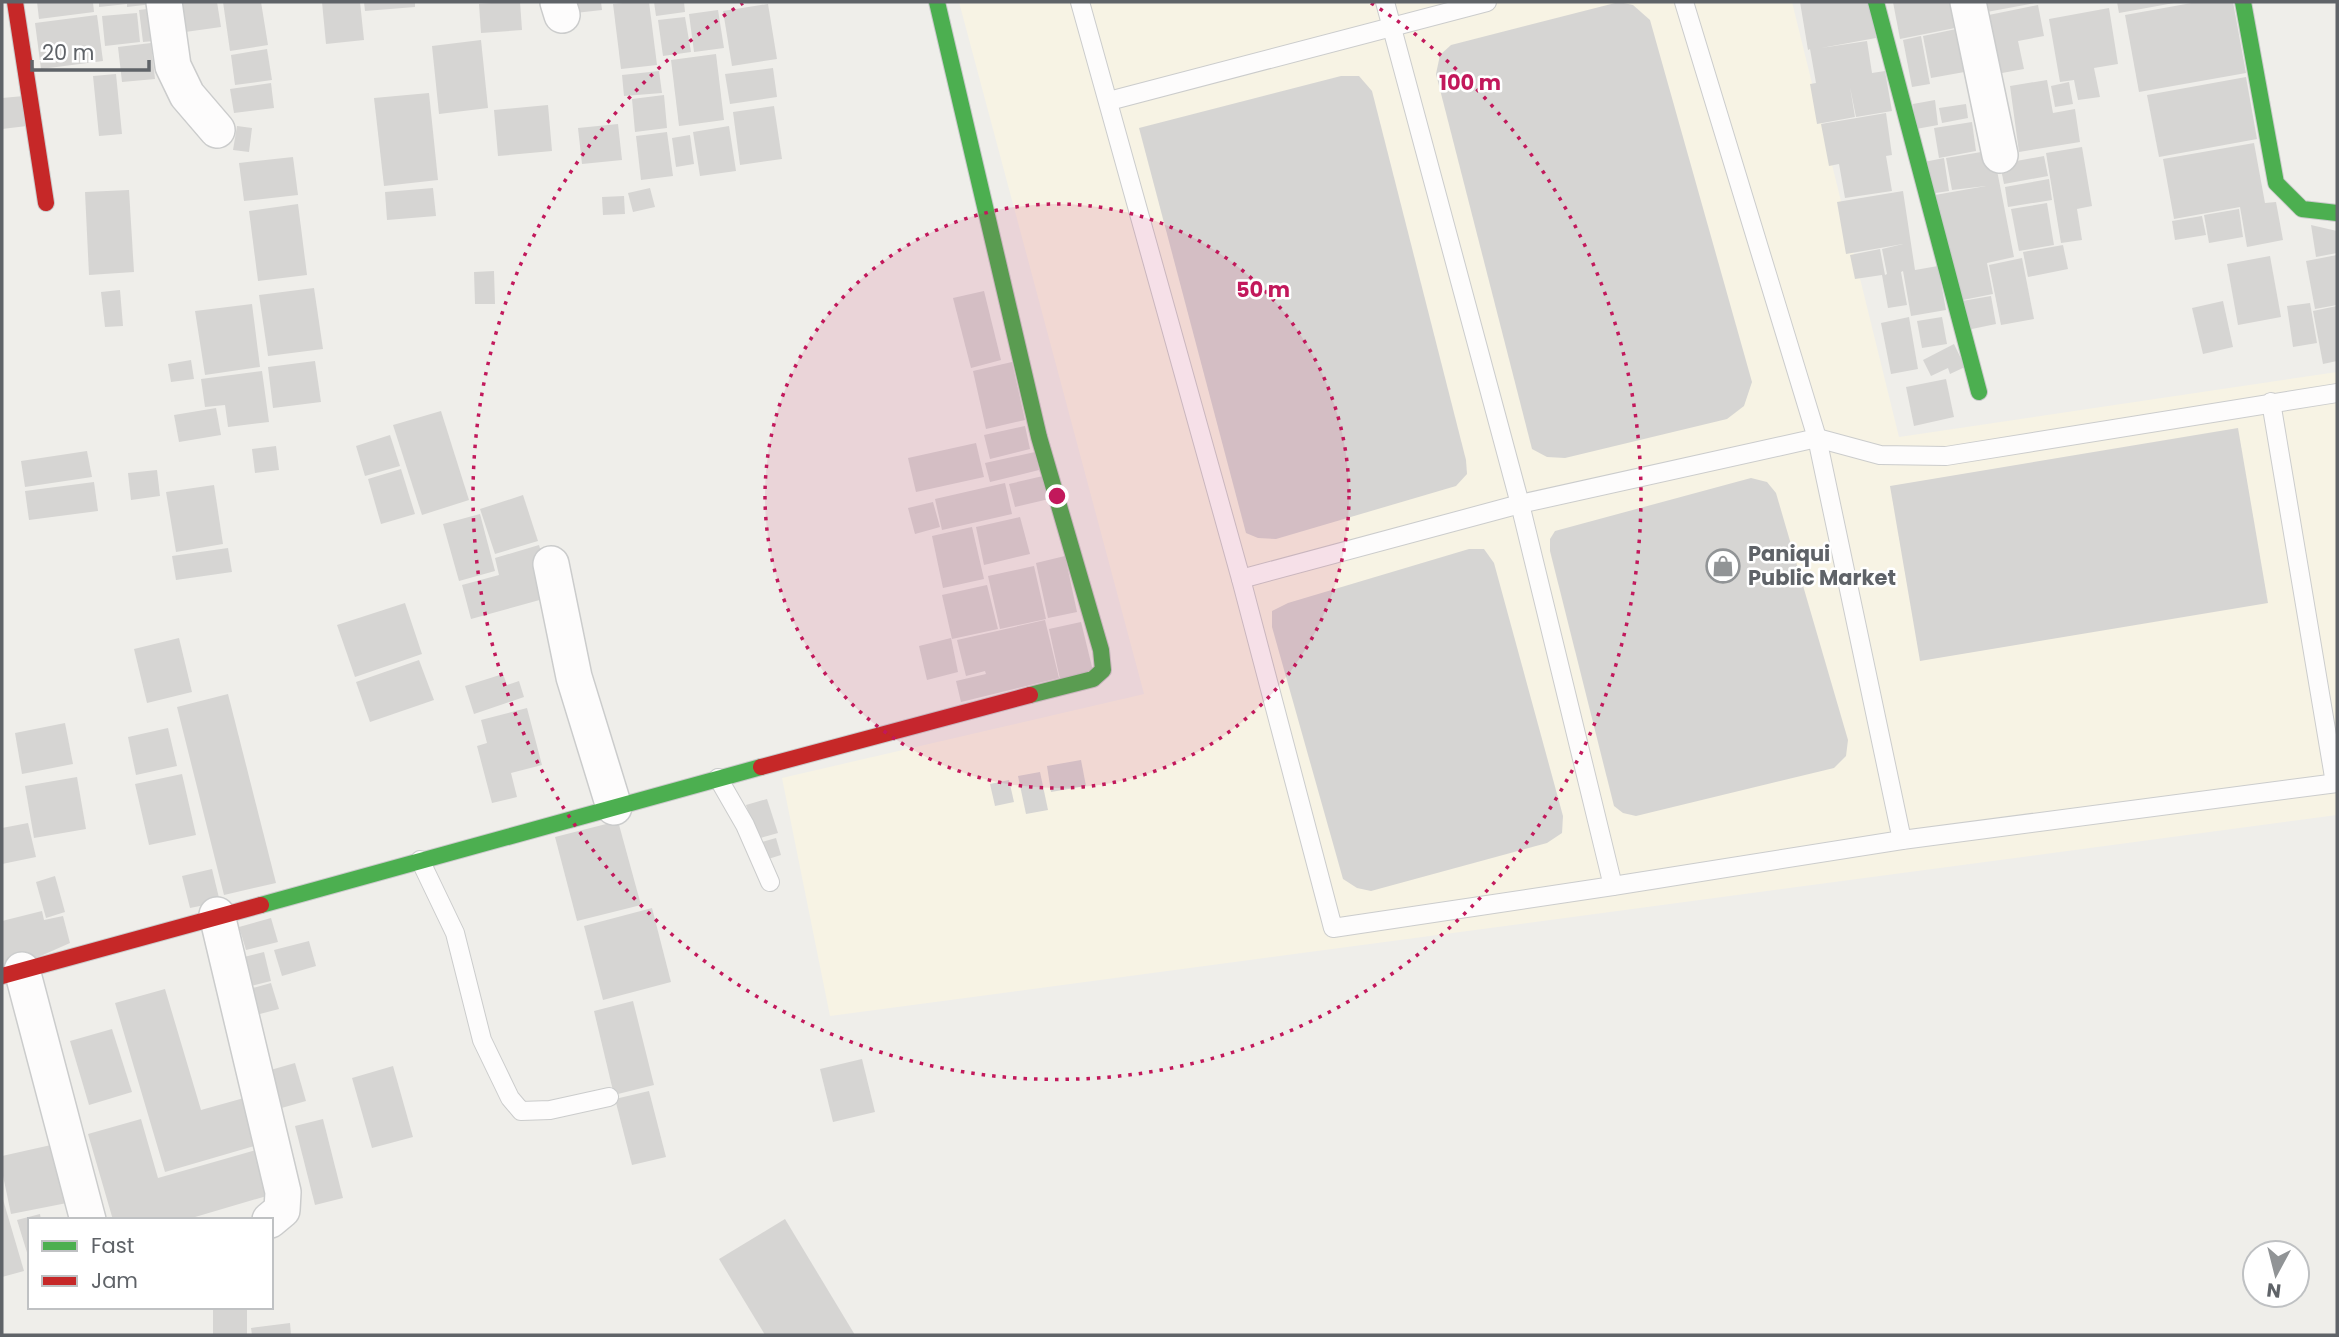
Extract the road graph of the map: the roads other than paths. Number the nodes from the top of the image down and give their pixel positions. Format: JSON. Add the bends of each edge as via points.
{"nodes":[{"id":1,"x":15,"y":2,"type":"edge"},
{"id":2,"x":164,"y":2,"type":"edge"},
{"id":3,"x":937,"y":2,"type":"edge"},
{"id":4,"x":1080,"y":2,"type":"edge"},
{"id":5,"x":1385,"y":2,"type":"edge"},
{"id":6,"x":1486,"y":2,"type":"edge"},
{"id":7,"x":1684,"y":2,"type":"edge"},
{"id":8,"x":1876,"y":2,"type":"edge"},
{"id":9,"x":1968,"y":2,"type":"edge"},
{"id":10,"x":2243,"y":2,"type":"edge"},
{"id":11,"x":1392,"y":29,"type":"junction"},
{"id":12,"x":1109,"y":101,"type":"junction"},
{"id":13,"x":217,"y":130,"type":"dead end"},
{"id":14,"x":2000,"y":155,"type":"dead end"},
{"id":15,"x":46,"y":203,"type":"dead end"},
{"id":16,"x":2337,"y":213,"type":"edge"},
{"id":17,"x":1979,"y":392,"type":"dead end"},
{"id":18,"x":2337,"y":393,"type":"edge"},
{"id":19,"x":2271,"y":402,"type":"junction"},
{"id":20,"x":1817,"y":438,"type":"junction"},
{"id":21,"x":1520,"y":504,"type":"junction"},
{"id":22,"x":551,"y":564,"type":"dead end"},
{"id":23,"x":1241,"y":579,"type":"junction"},
{"id":24,"x":718,"y":778,"type":"junction"},
{"id":25,"x":2336,"y":783,"type":"edge"},
{"id":26,"x":614,"y":807,"type":"junction"},
{"id":27,"x":1902,"y":840,"type":"junction"},
{"id":28,"x":420,"y":860,"type":"junction"},
{"id":29,"x":770,"y":882,"type":"dead end"},
{"id":30,"x":1613,"y":886,"type":"junction"},
{"id":31,"x":217,"y":915,"type":"junction"},
{"id":32,"x":12,"y":973,"type":"edge"},
{"id":33,"x":609,"y":1097,"type":"dead end"},
{"id":34,"x":87,"y":1218,"type":"edge"},
{"id":35,"x":272,"y":1218,"type":"edge"}],
"edges":[{"from":1,"to":15,"type":"street"},
{"from":2,"to":13,"type":"street","via":[[173,66],[187,95]]},
{"from":3,"to":24,"type":"street","via":[[1039,437],[1103,670],[1093,679]]},
{"from":4,"to":12,"type":"lane"},
{"from":5,"to":11,"type":"lane"},
{"from":6,"to":11,"type":"lane"},
{"from":7,"to":20,"type":"lane"},
{"from":8,"to":17,"type":"street"},
{"from":9,"to":14,"type":"street"},
{"from":10,"to":16,"type":"street","via":[[2276,183],[2302,209]]},
{"from":11,"to":12,"type":"lane"},
{"from":11,"to":21,"type":"lane"},
{"from":12,"to":23,"type":"lane"},
{"from":18,"to":19,"type":"lane"},
{"from":19,"to":20,"type":"lane","via":[[1946,456],[1880,455]]},
{"from":19,"to":25,"type":"lane"},
{"from":20,"to":21,"type":"lane"},
{"from":20,"to":27,"type":"lane"},
{"from":21,"to":23,"type":"lane"},
{"from":21,"to":30,"type":"lane"},
{"from":22,"to":26,"type":"street","via":[[574,677]]},
{"from":23,"to":30,"type":"lane","via":[[1333,928]]},
{"from":24,"to":26,"type":"street"},
{"from":24,"to":29,"type":"lane"},
{"from":25,"to":27,"type":"lane"},
{"from":26,"to":28,"type":"street"},
{"from":27,"to":30,"type":"lane"},
{"from":28,"to":31,"type":"street"},
{"from":28,"to":33,"type":"lane","via":[[455,933],[482,1040],[521,1111],[550,1110]]},
{"from":31,"to":32,"type":"street"},
{"from":31,"to":35,"type":"street","via":[[283,1192],[282,1210]]},
{"from":32,"to":34,"type":"street"}]}
